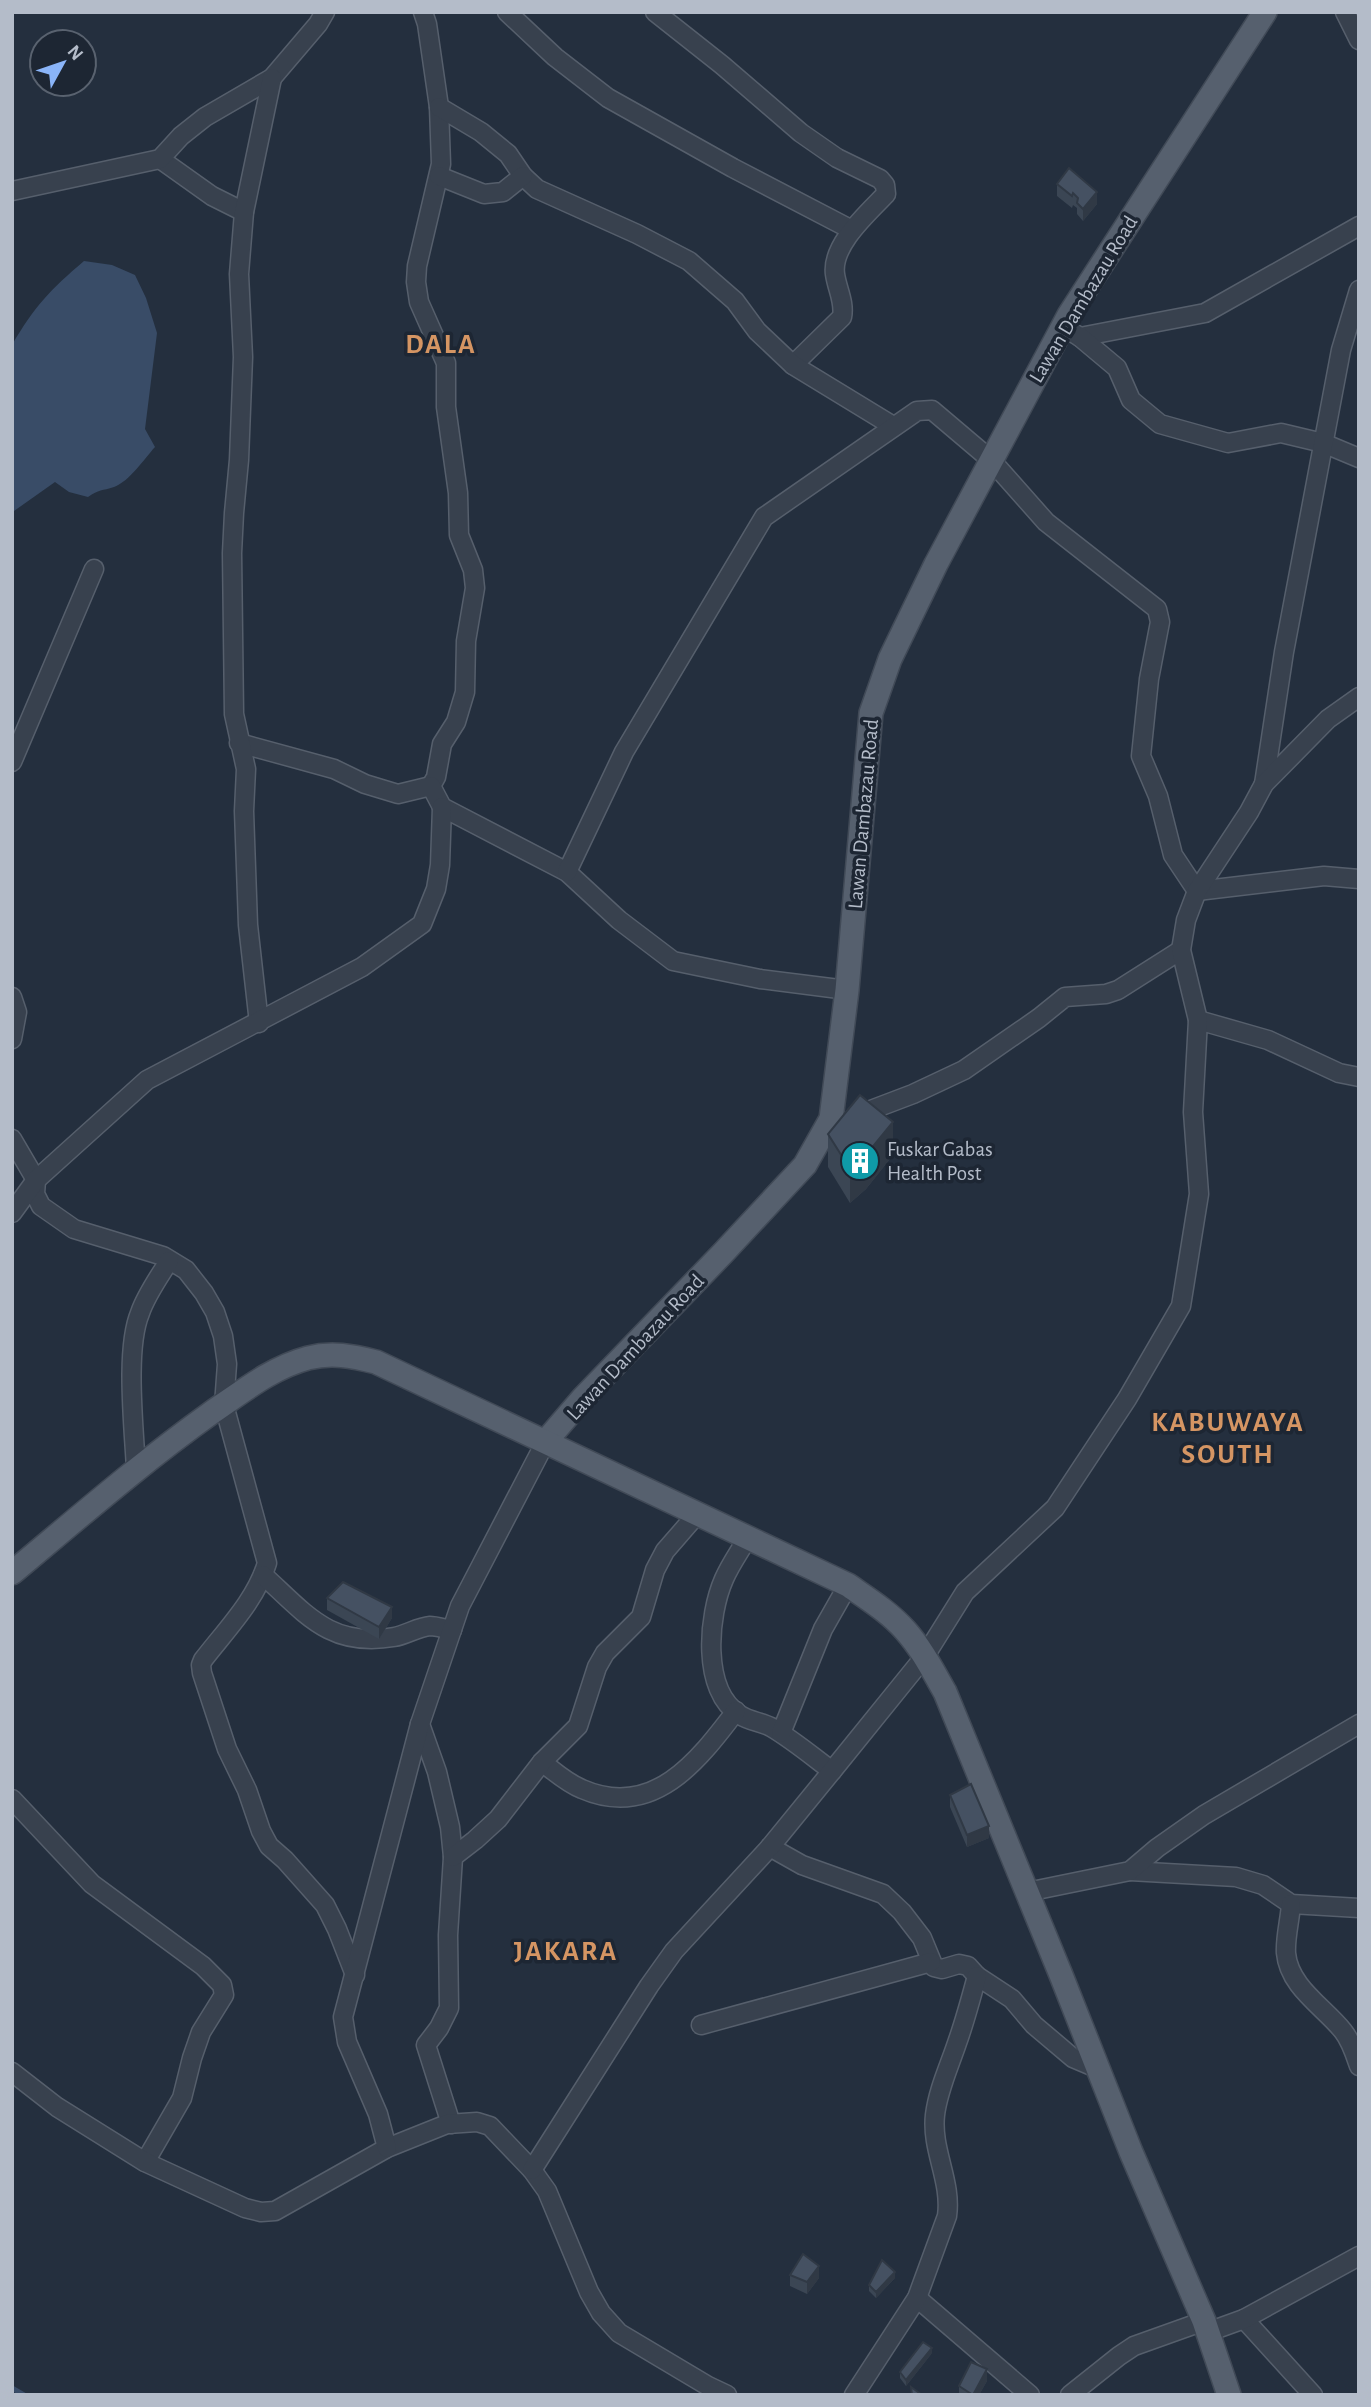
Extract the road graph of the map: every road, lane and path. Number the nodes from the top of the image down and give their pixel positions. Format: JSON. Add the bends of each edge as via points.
{"nodes":[{"id":1,"x":325,"y":12,"type":"edge"},
{"id":2,"x":423,"y":12,"type":"edge"},
{"id":3,"x":507,"y":12,"type":"edge"},
{"id":4,"x":655,"y":12,"type":"edge"},
{"id":5,"x":1265,"y":12,"type":"edge"},
{"id":6,"x":1345,"y":12,"type":"edge"},
{"id":7,"x":1359,"y":40,"type":"edge"},
{"id":8,"x":272,"y":78,"type":"junction"},
{"id":9,"x":439,"y":107,"type":"junction"},
{"id":10,"x":160,"y":159,"type":"junction"},
{"id":11,"x":439,"y":176,"type":"junction"},
{"id":12,"x":523,"y":176,"type":"junction"},
{"id":13,"x":12,"y":191,"type":"edge"},
{"id":14,"x":244,"y":212,"type":"junction"},
{"id":15,"x":1359,"y":226,"type":"edge"},
{"id":16,"x":852,"y":230,"type":"junction"},
{"id":17,"x":1359,"y":290,"type":"edge"},
{"id":18,"x":1071,"y":333,"type":"junction"},
{"id":19,"x":793,"y":365,"type":"junction"},
{"id":20,"x":893,"y":426,"type":"junction"},
{"id":21,"x":1323,"y":443,"type":"junction"},
{"id":22,"x":1359,"y":458,"type":"edge"},
{"id":23,"x":991,"y":460,"type":"junction"},
{"id":24,"x":93,"y":569,"type":"dead end"},
{"id":25,"x":1359,"y":697,"type":"edge"},
{"id":26,"x":239,"y":743,"type":"junction"},
{"id":27,"x":12,"y":762,"type":"edge"},
{"id":28,"x":1264,"y":784,"type":"junction"},
{"id":29,"x":431,"y":786,"type":"junction"},
{"id":30,"x":442,"y":807,"type":"junction"},
{"id":31,"x":567,"y":872,"type":"junction"},
{"id":32,"x":1359,"y":879,"type":"edge"},
{"id":33,"x":1197,"y":891,"type":"junction"},
{"id":34,"x":1181,"y":950,"type":"junction"},
{"id":35,"x":847,"y":990,"type":"junction"},
{"id":36,"x":12,"y":997,"type":"edge"},
{"id":37,"x":1198,"y":1020,"type":"junction"},
{"id":38,"x":259,"y":1023,"type":"junction"},
{"id":39,"x":12,"y":1039,"type":"edge"},
{"id":40,"x":1359,"y":1077,"type":"edge"},
{"id":41,"x":831,"y":1119,"type":"junction"},
{"id":42,"x":12,"y":1139,"type":"edge"},
{"id":43,"x":36,"y":1180,"type":"junction"},
{"id":44,"x":12,"y":1213,"type":"edge"},
{"id":45,"x":169,"y":1261,"type":"junction"},
{"id":46,"x":224,"y":1405,"type":"junction"},
{"id":47,"x":547,"y":1441,"type":"junction"},
{"id":48,"x":136,"y":1469,"type":"junction"},
{"id":49,"x":698,"y":1513,"type":"junction"},
{"id":50,"x":748,"y":1537,"type":"junction"},
{"id":51,"x":12,"y":1573,"type":"edge"},
{"id":52,"x":263,"y":1575,"type":"junction"},
{"id":53,"x":848,"y":1585,"type":"junction"},
{"id":54,"x":452,"y":1630,"type":"junction"},
{"id":55,"x":925,"y":1656,"type":"junction"},
{"id":56,"x":736,"y":1711,"type":"junction"},
{"id":57,"x":420,"y":1724,"type":"junction"},
{"id":58,"x":1359,"y":1724,"type":"edge"},
{"id":59,"x":781,"y":1733,"type":"junction"},
{"id":60,"x":542,"y":1762,"type":"junction"},
{"id":61,"x":832,"y":1771,"type":"junction"},
{"id":62,"x":12,"y":1800,"type":"edge"},
{"id":63,"x":770,"y":1847,"type":"junction"},
{"id":64,"x":453,"y":1857,"type":"junction"},
{"id":65,"x":1130,"y":1871,"type":"junction"},
{"id":66,"x":1027,"y":1892,"type":"junction"},
{"id":67,"x":1291,"y":1904,"type":"junction"},
{"id":68,"x":1359,"y":1908,"type":"edge"},
{"id":69,"x":931,"y":1962,"type":"junction"},
{"id":70,"x":355,"y":1975,"type":"junction"},
{"id":71,"x":977,"y":1976,"type":"junction"},
{"id":72,"x":701,"y":2025,"type":"dead end"},
{"id":73,"x":1359,"y":2066,"type":"edge"},
{"id":74,"x":1098,"y":2069,"type":"junction"},
{"id":75,"x":12,"y":2072,"type":"edge"},
{"id":76,"x":451,"y":2123,"type":"junction"},
{"id":77,"x":387,"y":2148,"type":"junction"},
{"id":78,"x":145,"y":2162,"type":"junction"},
{"id":79,"x":532,"y":2170,"type":"junction"},
{"id":80,"x":1359,"y":2256,"type":"edge"},
{"id":81,"x":917,"y":2298,"type":"junction"},
{"id":82,"x":1244,"y":2319,"type":"junction"},
{"id":83,"x":1206,"y":2326,"type":"junction"},
{"id":84,"x":727,"y":2395,"type":"edge"},
{"id":85,"x":854,"y":2395,"type":"edge"},
{"id":86,"x":1030,"y":2395,"type":"edge"},
{"id":87,"x":1069,"y":2395,"type":"edge"},
{"id":88,"x":1229,"y":2395,"type":"edge"},
{"id":89,"x":1313,"y":2395,"type":"edge"}],
"edges":[{"from":1,"to":8,"type":"street"},
{"from":2,"to":9,"type":"street"},
{"from":3,"to":16,"type":"street","via":[[608,98]]},
{"from":4,"to":16,"type":"street","via":[[801,134],[880,179],[886,194]]},
{"from":5,"to":18,"type":"main road","name":"Lawan Dambazau Road"},
{"from":6,"to":7,"type":"street"},
{"from":8,"to":10,"type":"street","via":[[205,117]]},
{"from":8,"to":14,"type":"street"},
{"from":9,"to":11,"type":"street"},
{"from":9,"to":12,"type":"street","via":[[508,154]]},
{"from":10,"to":13,"type":"street"},
{"from":10,"to":14,"type":"street","via":[[212,196]]},
{"from":11,"to":12,"type":"street","via":[[484,194],[503,192]]},
{"from":11,"to":29,"type":"street","via":[[416,282],[419,302],[446,363],[446,407],[460,535],[475,588],[466,641],[465,692],[456,722],[442,744]]},
{"from":12,"to":19,"type":"street","via":[[537,190],[689,261],[735,301],[757,331]]},
{"from":14,"to":26,"type":"street","via":[[239,274],[243,357],[240,460],[232,553],[233,714]]},
{"from":15,"to":18,"type":"street","via":[[1205,313]]},
{"from":16,"to":19,"type":"street","via":[[835,260],[842,317]]},
{"from":17,"to":21,"type":"street","via":[[1341,350]]},
{"from":18,"to":21,"type":"street","via":[[1117,368],[1131,400],[1160,424],[1228,443],[1281,433]]},
{"from":18,"to":23,"type":"main road","name":"Lawan Dambazau Road"},
{"from":19,"to":20,"type":"street"},
{"from":20,"to":23,"type":"street","via":[[917,411],[932,410]]},
{"from":20,"to":31,"type":"street","via":[[764,517],[624,752]]},
{"from":21,"to":22,"type":"street"},
{"from":21,"to":28,"type":"street"},
{"from":23,"to":33,"type":"street","via":[[1046,522],[1157,609],[1160,622],[1141,756],[1158,796],[1173,855]]},
{"from":23,"to":35,"type":"main road","name":"Lawan Dambazau Road","via":[[890,659],[871,713]]},
{"from":24,"to":27,"type":"street"},
{"from":25,"to":28,"type":"street","via":[[1328,719]]},
{"from":26,"to":29,"type":"street","via":[[334,769],[398,794]]},
{"from":26,"to":38,"type":"street","via":[[246,769],[248,925]]},
{"from":28,"to":33,"type":"street"},
{"from":29,"to":30,"type":"street"},
{"from":30,"to":31,"type":"street"},
{"from":30,"to":38,"type":"street","via":[[440,866],[422,924],[362,967]]},
{"from":31,"to":35,"type":"street","via":[[673,961]]},
{"from":32,"to":33,"type":"street","via":[[1324,876]]},
{"from":33,"to":34,"type":"street"},
{"from":34,"to":37,"type":"street"},
{"from":34,"to":41,"type":"street","via":[[1118,990],[1065,997],[954,1075],[852,1117]]},
{"from":35,"to":41,"type":"main road","name":"Lawan Dambazau Road"},
{"from":36,"to":39,"type":"street","via":[[17,1012]]},
{"from":37,"to":40,"type":"street","via":[[1268,1040],[1339,1073]]},
{"from":37,"to":55,"type":"street","via":[[1193,1112],[1199,1194],[1181,1306],[1055,1508],[965,1592]]},
{"from":38,"to":43,"type":"street","via":[[147,1080]]},
{"from":41,"to":47,"type":"main road","name":"Lawan Dambazau Road","via":[[805,1165]]},
{"from":42,"to":43,"type":"street"},
{"from":43,"to":44,"type":"street"},
{"from":43,"to":45,"type":"street","via":[[35,1194],[41,1206],[74,1229]]},
{"from":45,"to":46,"type":"street","via":[[186,1270],[215,1312],[227,1364]]},
{"from":45,"to":48,"type":"street","via":[[140,1312],[134,1334]]},
{"from":46,"to":47,"type":"main road","via":[[290,1364],[330,1354],[349,1355],[376,1362]]},
{"from":46,"to":48,"type":"main road"},
{"from":46,"to":52,"type":"street","via":[[267,1563]]},
{"from":47,"to":49,"type":"main road"},
{"from":47,"to":54,"type":"street","via":[[460,1606]]},
{"from":48,"to":51,"type":"main road"},
{"from":49,"to":50,"type":"main road"},
{"from":49,"to":60,"type":"street","via":[[665,1551],[641,1617],[597,1667],[578,1726]]},
{"from":50,"to":53,"type":"main road"},
{"from":50,"to":56,"type":"street","via":[[724,1580],[710,1647],[716,1680],[724,1699]]},
{"from":52,"to":54,"type":"street","via":[[332,1633],[364,1641],[430,1626]]},
{"from":52,"to":70,"type":"street","via":[[202,1660],[202,1673],[261,1831],[325,1905]]},
{"from":53,"to":55,"type":"main road","via":[[905,1630]]},
{"from":53,"to":59,"type":"street","via":[[822,1629]]},
{"from":54,"to":57,"type":"street"},
{"from":55,"to":61,"type":"street"},
{"from":55,"to":66,"type":"main road","via":[[945,1692]]},
{"from":56,"to":59,"type":"street"},
{"from":56,"to":60,"type":"street","via":[[681,1775],[638,1798],[584,1790]]},
{"from":57,"to":64,"type":"street","via":[[450,1827]]},
{"from":57,"to":70,"type":"street"},
{"from":58,"to":65,"type":"street","via":[[1204,1815]]},
{"from":59,"to":61,"type":"street"},
{"from":60,"to":64,"type":"street","via":[[498,1819]]},
{"from":61,"to":63,"type":"street"},
{"from":62,"to":78,"type":"street","via":[[92,1884],[222,1985],[224,1995],[201,2032],[182,2098]]},
{"from":63,"to":69,"type":"street","via":[[883,1894],[922,1938]]},
{"from":63,"to":79,"type":"street","via":[[674,1951]]},
{"from":64,"to":76,"type":"street","via":[[449,2008],[426,2045]]},
{"from":65,"to":66,"type":"street"},
{"from":65,"to":67,"type":"street","via":[[1236,1877],[1263,1885]]},
{"from":66,"to":74,"type":"main road"},
{"from":67,"to":68,"type":"street"},
{"from":67,"to":73,"type":"street","via":[[1286,1953],[1291,1972],[1343,2031]]},
{"from":69,"to":71,"type":"street","via":[[937,1969],[963,1964]]},
{"from":69,"to":72,"type":"street"},
{"from":70,"to":77,"type":"street","via":[[344,2017],[347,2042],[378,2114]]},
{"from":71,"to":74,"type":"street","via":[[1012,1999],[1073,2058]]},
{"from":71,"to":81,"type":"street","via":[[935,2114],[934,2139],[949,2202]]},
{"from":74,"to":83,"type":"main road"},
{"from":75,"to":78,"type":"street","via":[[57,2107]]},
{"from":76,"to":77,"type":"street"},
{"from":76,"to":79,"type":"street","via":[[490,2126]]},
{"from":77,"to":78,"type":"street","via":[[275,2211],[261,2212]]},
{"from":79,"to":84,"type":"street","via":[[547,2191],[601,2313],[619,2333]]},
{"from":80,"to":82,"type":"street"},
{"from":81,"to":85,"type":"street"},
{"from":81,"to":86,"type":"street"},
{"from":82,"to":83,"type":"street"},
{"from":82,"to":89,"type":"street"},
{"from":83,"to":87,"type":"street","via":[[1135,2346]]},
{"from":83,"to":88,"type":"main road"}]}
